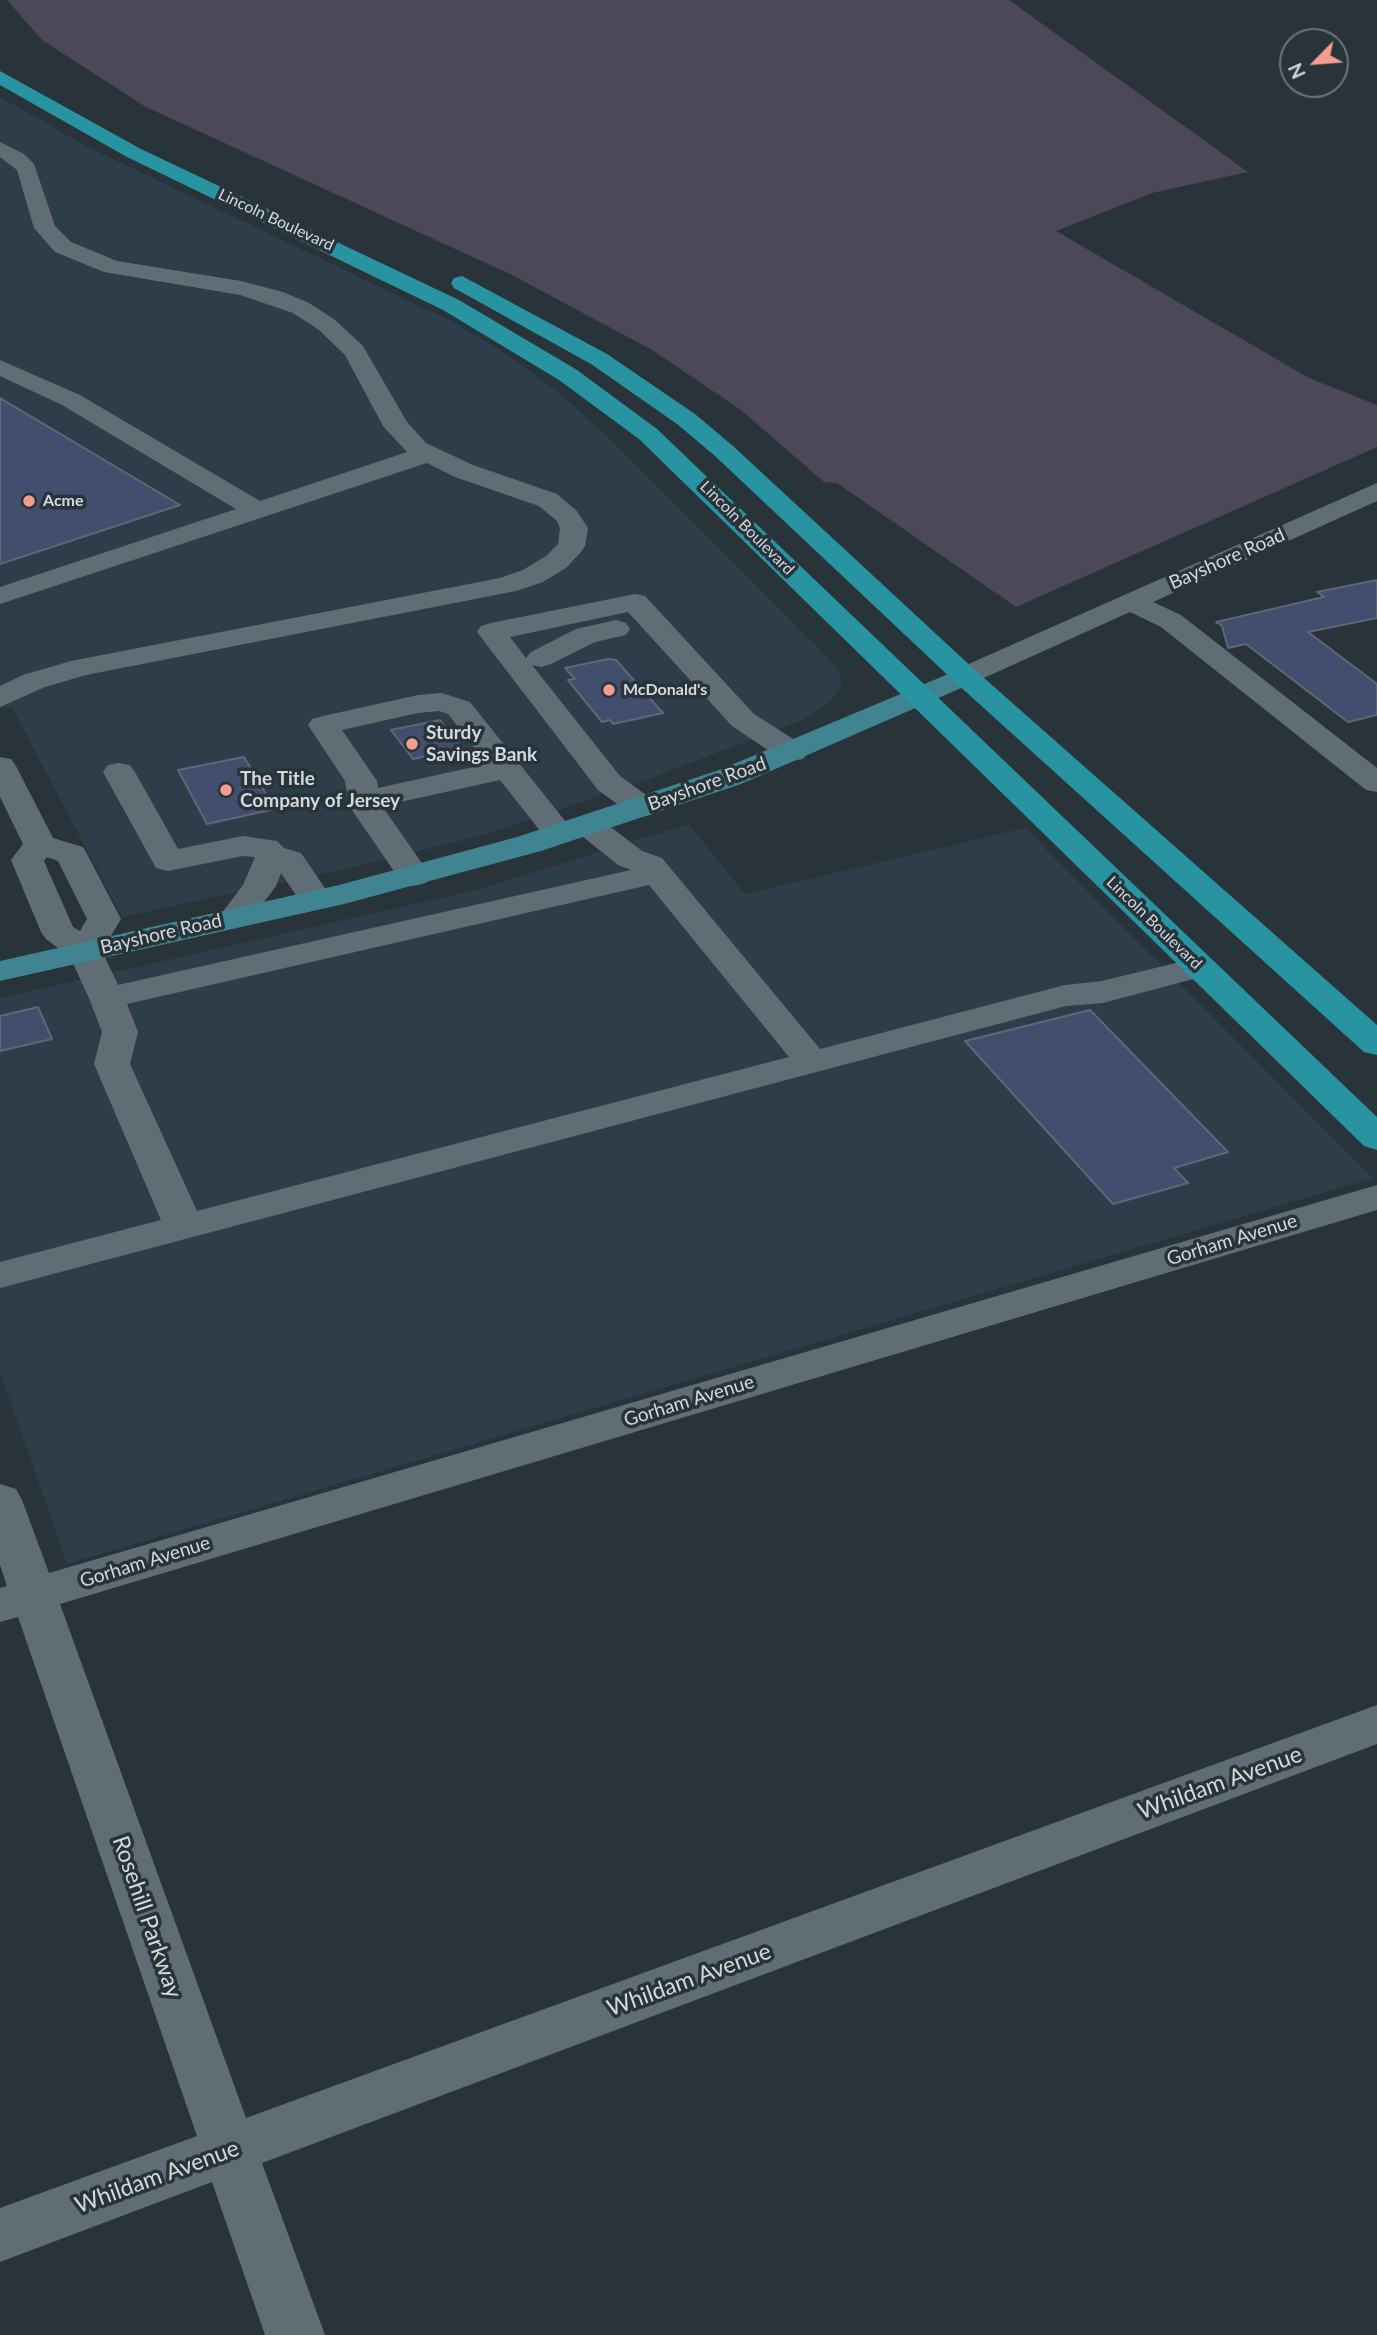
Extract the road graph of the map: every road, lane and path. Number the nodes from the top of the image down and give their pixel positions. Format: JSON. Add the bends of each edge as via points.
{"nodes":[{"id":1,"x":0,"y":77,"type":"edge"},
{"id":2,"x":54,"y":86,"type":"dead end"},
{"id":3,"x":0,"y":148,"type":"edge"},
{"id":4,"x":384,"y":246,"type":"dead end"},
{"id":5,"x":439,"y":272,"type":"dead end"},
{"id":6,"x":0,"y":367,"type":"edge"},
{"id":7,"x":427,"y":454,"type":"junction"},
{"id":8,"x":1377,"y":491,"type":"edge"},
{"id":9,"x":259,"y":511,"type":"junction"},
{"id":10,"x":0,"y":596,"type":"edge"},
{"id":11,"x":1131,"y":602,"type":"junction"},
{"id":12,"x":686,"y":657,"type":"junction"},
{"id":13,"x":965,"y":676,"type":"junction"},
{"id":14,"x":918,"y":697,"type":"junction"},
{"id":15,"x":0,"y":698,"type":"edge"},
{"id":16,"x":576,"y":741,"type":"junction"},
{"id":17,"x":792,"y":751,"type":"junction"},
{"id":18,"x":0,"y":766,"type":"edge"},
{"id":19,"x":509,"y":769,"type":"junction"},
{"id":20,"x":119,"y":772,"type":"dead end"},
{"id":21,"x":1377,"y":783,"type":"edge"},
{"id":22,"x":365,"y":800,"type":"junction"},
{"id":23,"x":636,"y":809,"type":"junction"},
{"id":24,"x":574,"y":829,"type":"junction"},
{"id":25,"x":40,"y":845,"type":"junction"},
{"id":26,"x":272,"y":855,"type":"junction"},
{"id":27,"x":653,"y":869,"type":"junction"},
{"id":28,"x":415,"y":876,"type":"junction"},
{"id":29,"x":316,"y":900,"type":"junction"},
{"id":30,"x":235,"y":918,"type":"junction"},
{"id":31,"x":85,"y":951,"type":"junction"},
{"id":32,"x":1200,"y":967,"type":"junction"},
{"id":33,"x":0,"y":971,"type":"edge"},
{"id":34,"x":107,"y":998,"type":"junction"},
{"id":35,"x":1377,"y":1044,"type":"edge"},
{"id":36,"x":812,"y":1062,"type":"junction"},
{"id":37,"x":1377,"y":1138,"type":"edge"},
{"id":38,"x":1377,"y":1197,"type":"edge"},
{"id":39,"x":184,"y":1227,"type":"junction"},
{"id":40,"x":0,"y":1275,"type":"edge"},
{"id":41,"x":0,"y":1500,"type":"edge"},
{"id":42,"x":17,"y":1600,"type":"edge"},
{"id":43,"x":1377,"y":1724,"type":"edge"},
{"id":44,"x":229,"y":2150,"type":"junction"},
{"id":45,"x":0,"y":2235,"type":"edge"},
{"id":46,"x":295,"y":2335,"type":"edge"}],
"edges":[{"from":1,"to":14,"type":"highway","name":"Lincoln Boulevard","via":[[134,153],[451,305],[568,375],[648,434],[693,475]]},
{"from":2,"to":4,"type":"highway","name":"Lincoln Boulevard","via":[[153,141]]},
{"from":3,"to":7,"type":"street","via":[[26,168],[45,228],[74,253],[112,267],[259,292],[316,317],[355,351],[396,426]]},
{"from":5,"to":13,"type":"highway","name":"Lincoln Boulevard","via":[[600,359],[686,419]]},
{"from":6,"to":9,"type":"street","via":[[71,400]]},
{"from":7,"to":9,"type":"street"},
{"from":7,"to":15,"type":"street","via":[[548,500],[568,517],[573,528],[571,546],[545,569],[506,585],[81,667],[34,681]]},
{"from":8,"to":11,"type":"street","name":"Bayshore Road"},
{"from":9,"to":10,"type":"street"},
{"from":11,"to":13,"type":"street","name":"Bayshore Road"},
{"from":11,"to":21,"type":"street","via":[[1171,621]]},
{"from":12,"to":16,"type":"street","via":[[660,653],[642,634],[625,628],[594,624],[542,635],[535,643],[541,657],[594,721]]},
{"from":12,"to":16,"type":"street","via":[[635,602],[491,632]]},
{"from":12,"to":17,"type":"street","via":[[743,720]]},
{"from":13,"to":14,"type":"main road","name":"Bayshore Road"},
{"from":13,"to":35,"type":"highway","name":"Lincoln Boulevard"},
{"from":14,"to":17,"type":"main road","name":"Bayshore Road"},
{"from":14,"to":32,"type":"highway","name":"Lincoln Boulevard"},
{"from":16,"to":23,"type":"street"},
{"from":17,"to":23,"type":"main road","name":"Bayshore Road"},
{"from":18,"to":25,"type":"street"},
{"from":19,"to":22,"type":"street"},
{"from":19,"to":22,"type":"street","via":[[467,715],[449,704],[418,704],[323,725],[361,781]]},
{"from":19,"to":24,"type":"street"},
{"from":20,"to":26,"type":"street","via":[[168,861],[243,846],[265,848]]},
{"from":22,"to":28,"type":"street"},
{"from":23,"to":24,"type":"main road","name":"Bayshore Road"},
{"from":23,"to":27,"type":"street","via":[[654,853]]},
{"from":24,"to":27,"type":"street"},
{"from":24,"to":28,"type":"main road","name":"Bayshore Road"},
{"from":25,"to":31,"type":"street","via":[[27,860],[37,884],[58,932]]},
{"from":25,"to":31,"type":"street","via":[[71,854],[104,919]]},
{"from":26,"to":29,"type":"street","via":[[289,860]]},
{"from":26,"to":30,"type":"street","via":[[260,886]]},
{"from":27,"to":34,"type":"street"},
{"from":27,"to":36,"type":"street"},
{"from":28,"to":29,"type":"main road","name":"Bayshore Road"},
{"from":29,"to":30,"type":"main road","name":"Bayshore Road"},
{"from":30,"to":31,"type":"main road","name":"Bayshore Road"},
{"from":31,"to":33,"type":"main road","name":"Bayshore Road"},
{"from":31,"to":34,"type":"street"},
{"from":32,"to":36,"type":"street","via":[[1103,992],[1065,996]]},
{"from":32,"to":37,"type":"highway","name":"Lincoln Boulevard"},
{"from":34,"to":39,"type":"street","via":[[120,1032],[111,1064]]},
{"from":36,"to":39,"type":"street"},
{"from":38,"to":42,"type":"street","name":"Gorham Avenue"},
{"from":39,"to":40,"type":"street"},
{"from":41,"to":42,"type":"street","name":"Rosehill Parkway"},
{"from":42,"to":44,"type":"street","name":"Rosehill Parkway"},
{"from":43,"to":44,"type":"street","name":"Whildam Avenue"},
{"from":44,"to":45,"type":"street","name":"Whildam Avenue"},
{"from":44,"to":46,"type":"street","name":"Rosehill Parkway"}]}
